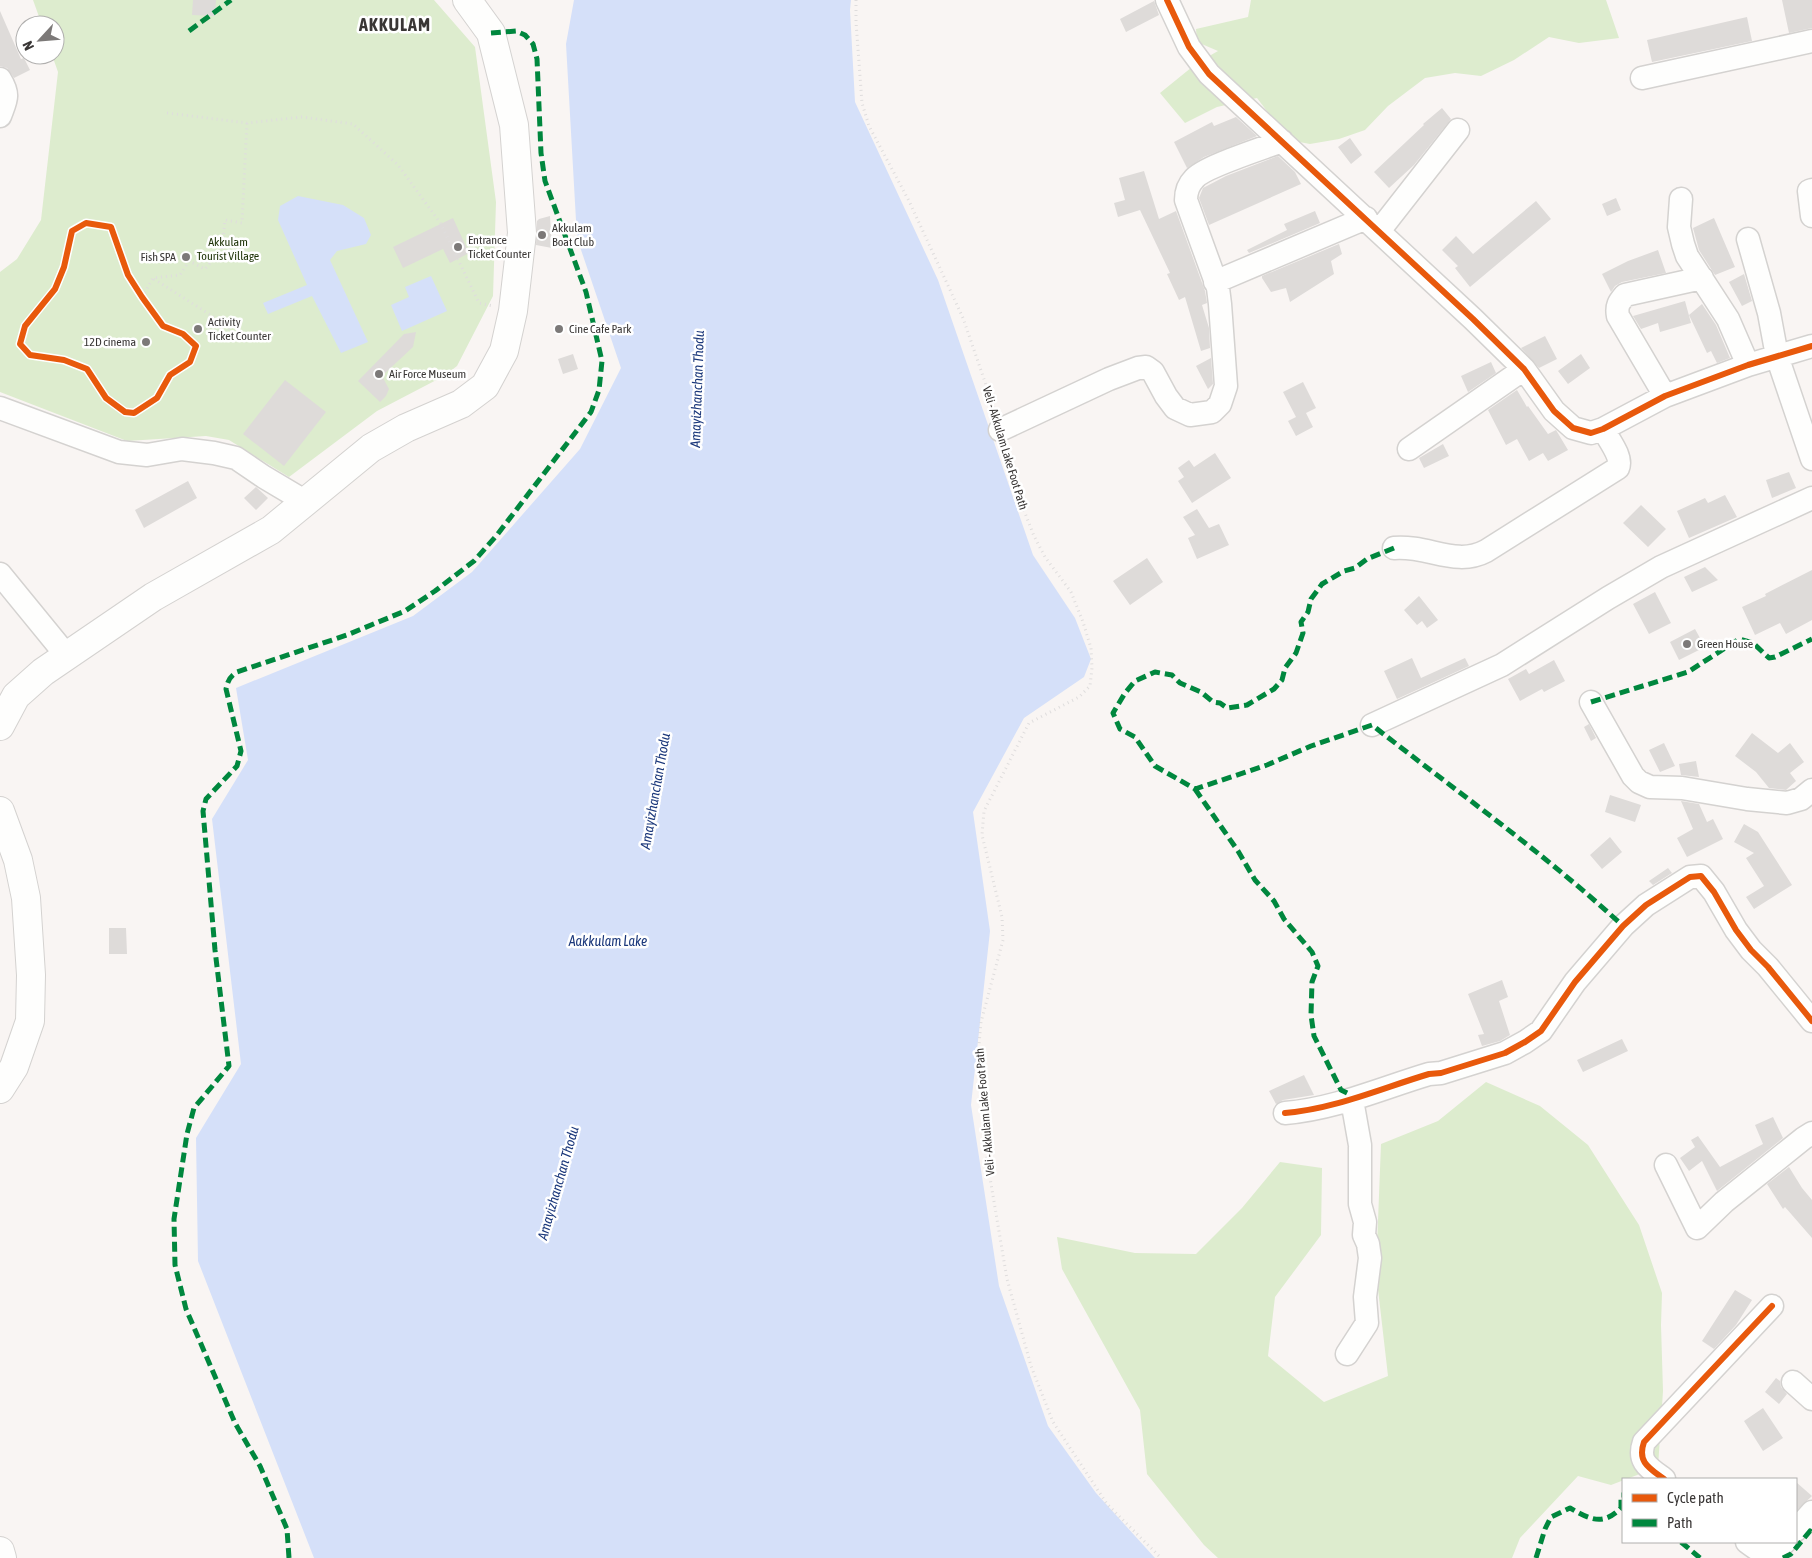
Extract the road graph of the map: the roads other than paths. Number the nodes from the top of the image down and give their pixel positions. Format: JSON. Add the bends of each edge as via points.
{"nodes":[{"id":1,"x":467,"y":0,"type":"edge"},
{"id":2,"x":1167,"y":0,"type":"edge"},
{"id":3,"x":1812,"y":41,"type":"edge"},
{"id":4,"x":1642,"y":78,"type":"dead end"},
{"id":5,"x":0,"y":79,"type":"edge"},
{"id":6,"x":0,"y":116,"type":"edge"},
{"id":7,"x":1458,"y":130,"type":"dead end"},
{"id":8,"x":1282,"y":141,"type":"junction"},
{"id":9,"x":1812,"y":190,"type":"edge"},
{"id":10,"x":1680,"y":198,"type":"dead end"},
{"id":11,"x":1812,"y":216,"type":"edge"},
{"id":12,"x":1372,"y":224,"type":"junction"},
{"id":13,"x":1748,"y":239,"type":"dead end"},
{"id":14,"x":1702,"y":278,"type":"junction"},
{"id":15,"x":1216,"y":282,"type":"junction"},
{"id":16,"x":1812,"y":346,"type":"edge"},
{"id":17,"x":1777,"y":356,"type":"junction"},
{"id":18,"x":1748,"y":365,"type":"junction"},
{"id":19,"x":1524,"y":369,"type":"junction"},
{"id":20,"x":1665,"y":396,"type":"junction"},
{"id":21,"x":0,"y":408,"type":"edge"},
{"id":22,"x":1603,"y":429,"type":"junction"},
{"id":23,"x":1000,"y":430,"type":"road end"},
{"id":24,"x":1409,"y":449,"type":"dead end"},
{"id":25,"x":1812,"y":459,"type":"edge"},
{"id":26,"x":1812,"y":498,"type":"edge"},
{"id":27,"x":306,"y":502,"type":"junction"},
{"id":28,"x":1394,"y":548,"type":"dead end"},
{"id":29,"x":0,"y":574,"type":"edge"},
{"id":30,"x":67,"y":656,"type":"junction"},
{"id":31,"x":1591,"y":702,"type":"dead end"},
{"id":32,"x":1372,"y":725,"type":"dead end"},
{"id":33,"x":0,"y":726,"type":"edge"},
{"id":34,"x":1812,"y":790,"type":"edge"},
{"id":35,"x":0,"y":811,"type":"edge"},
{"id":36,"x":1812,"y":1021,"type":"edge"},
{"id":37,"x":0,"y":1089,"type":"edge"},
{"id":38,"x":1352,"y":1100,"type":"junction"},
{"id":39,"x":1285,"y":1113,"type":"dead end"},
{"id":40,"x":1812,"y":1133,"type":"edge"},
{"id":41,"x":1666,"y":1164,"type":"dead end"},
{"id":42,"x":1772,"y":1306,"type":"dead end"},
{"id":43,"x":1347,"y":1354,"type":"dead end"},
{"id":44,"x":1793,"y":1382,"type":"dead end"},
{"id":45,"x":1812,"y":1400,"type":"edge"},
{"id":46,"x":1663,"y":1478,"type":"edge"},
{"id":47,"x":1812,"y":1512,"type":"edge"},
{"id":48,"x":1797,"y":1529,"type":"edge"},
{"id":49,"x":1748,"y":1543,"type":"edge"},
{"id":50,"x":1784,"y":1543,"type":"edge"},
{"id":51,"x":0,"y":1551,"type":"edge"},
{"id":52,"x":2,"y":1558,"type":"edge"}],
"edges":[{"from":1,"to":27,"type":"main road","via":[[490,33],[514,125],[522,233],[513,310],[504,351],[485,386],[461,404],[406,428],[371,448]]},
{"from":2,"to":8,"type":"street","via":[[1189,47],[1209,74]]},
{"from":3,"to":4,"type":"street"},
{"from":5,"to":6,"type":"street","via":[[7,97]]},
{"from":7,"to":12,"type":"street"},
{"from":8,"to":12,"type":"street"},
{"from":8,"to":15,"type":"street","via":[[1207,170],[1194,177],[1186,190],[1186,200]]},
{"from":9,"to":11,"type":"street","via":[[1808,192]]},
{"from":10,"to":14,"type":"street","via":[[1679,227],[1683,244]]},
{"from":12,"to":15,"type":"street"},
{"from":12,"to":19,"type":"street"},
{"from":13,"to":17,"type":"street","via":[[1769,313]]},
{"from":14,"to":18,"type":"street","via":[[1728,319]]},
{"from":14,"to":20,"type":"street","via":[[1625,295],[1616,308]]},
{"from":15,"to":23,"type":"street","via":[[1226,386],[1220,404],[1212,412],[1190,415],[1175,408],[1154,372],[1146,367],[1109,379]]},
{"from":16,"to":17,"type":"street"},
{"from":17,"to":18,"type":"street"},
{"from":17,"to":25,"type":"street"},
{"from":18,"to":20,"type":"street"},
{"from":19,"to":22,"type":"street","via":[[1554,410],[1573,428],[1592,433]]},
{"from":19,"to":24,"type":"street"},
{"from":20,"to":22,"type":"street"},
{"from":21,"to":27,"type":"street","via":[[119,452],[147,455],[182,449],[236,458]]},
{"from":22,"to":28,"type":"street","via":[[1619,458],[1618,468],[1478,556],[1466,558],[1407,547]]},
{"from":26,"to":32,"type":"street","via":[[1661,567],[1502,666]]},
{"from":27,"to":30,"type":"main road","via":[[271,530],[153,597]]},
{"from":29,"to":30,"type":"street"},
{"from":30,"to":33,"type":"main road","via":[[16,696]]},
{"from":31,"to":34,"type":"street","via":[[1633,776],[1650,787],[1682,788],[1787,803],[1801,799]]},
{"from":35,"to":37,"type":"main road","via":[[18,860],[26,898],[31,975],[30,1021],[14,1067]]},
{"from":36,"to":38,"type":"street","via":[[1751,950],[1701,876],[1690,877],[1646,905],[1623,926],[1575,982],[1540,1031],[1526,1042],[1505,1053],[1421,1076]]},
{"from":38,"to":39,"type":"street"},
{"from":38,"to":43,"type":"street","via":[[1360,1145],[1360,1204],[1370,1258],[1365,1297],[1367,1323]]},
{"from":40,"to":41,"type":"street","via":[[1731,1196],[1697,1228]]},
{"from":42,"to":46,"type":"street","via":[[1644,1442],[1640,1452],[1643,1461]]},
{"from":44,"to":45,"type":"street"},
{"from":47,"to":48,"type":"street"},
{"from":49,"to":50,"type":"street","via":[[1767,1553]]},
{"from":51,"to":52,"type":"main road"}]}
